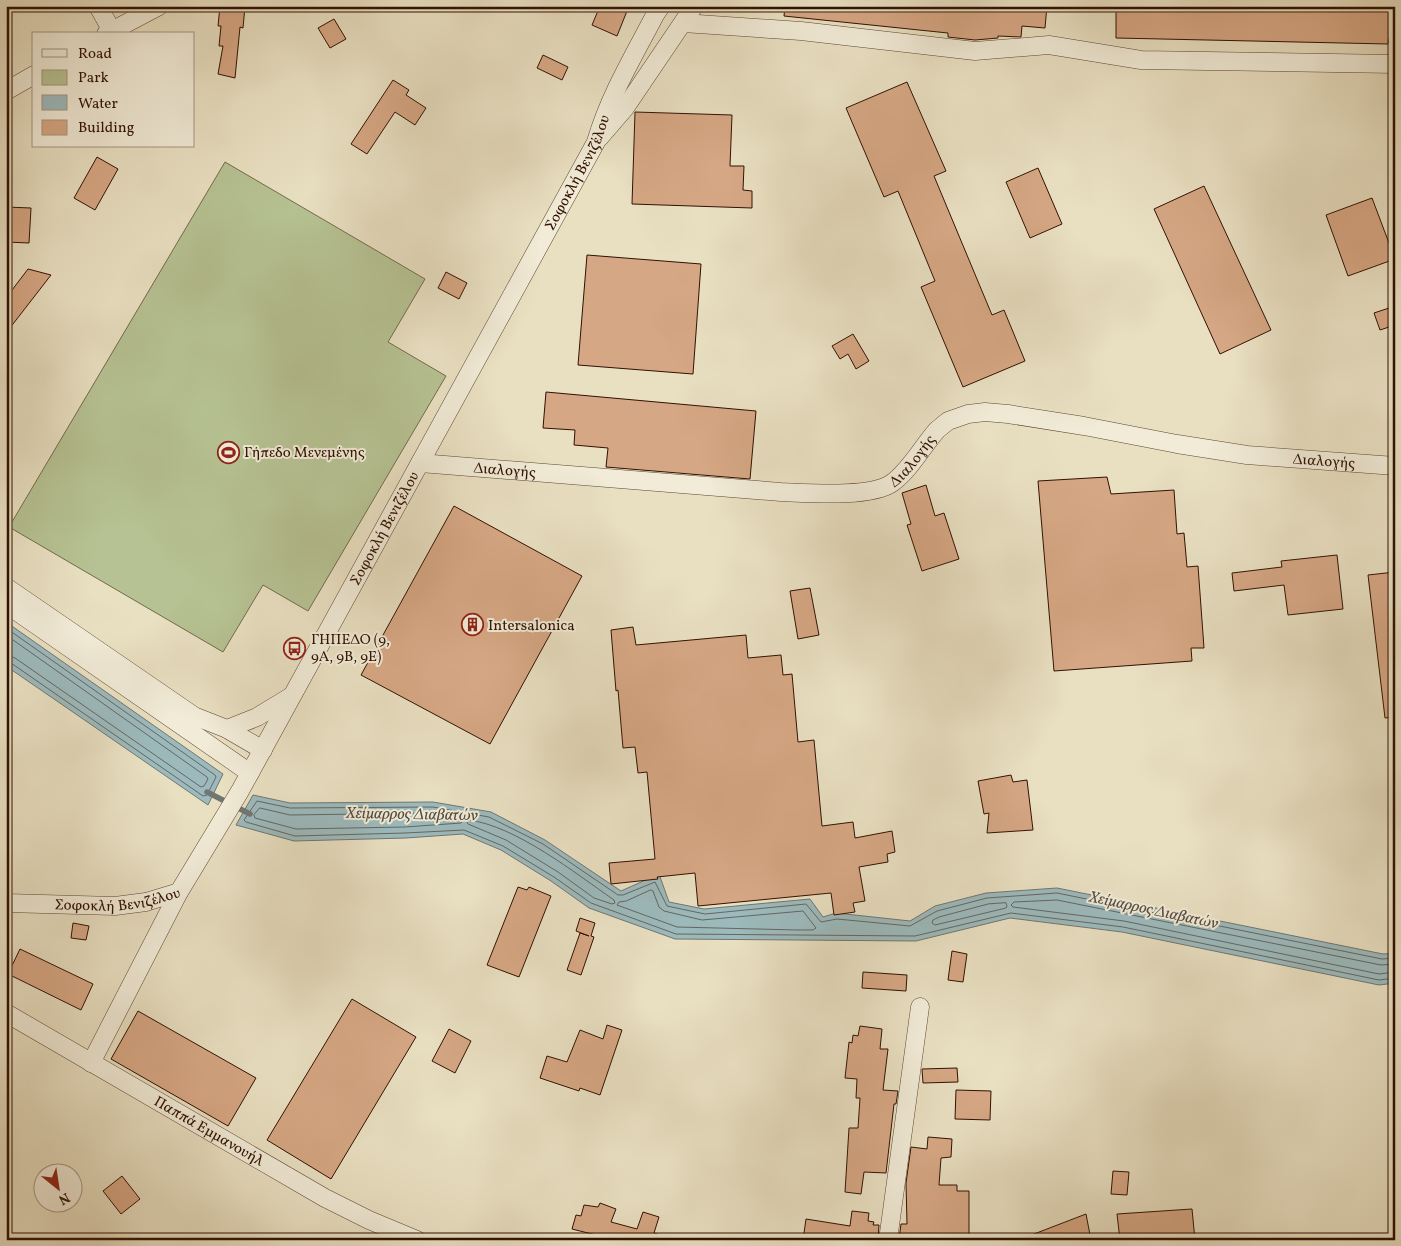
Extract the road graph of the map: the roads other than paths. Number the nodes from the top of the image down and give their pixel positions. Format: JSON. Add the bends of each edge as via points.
{"nodes":[{"id":1,"x":98,"y":6,"type":"edge"},
{"id":2,"x":159,"y":6,"type":"edge"},
{"id":3,"x":662,"y":6,"type":"edge"},
{"id":4,"x":694,"y":6,"type":"edge"},
{"id":5,"x":136,"y":11,"type":"edge"},
{"id":6,"x":682,"y":23,"type":"junction"},
{"id":7,"x":109,"y":32,"type":"edge"},
{"id":8,"x":1395,"y":64,"type":"edge"},
{"id":9,"x":32,"y":76,"type":"edge"},
{"id":10,"x":6,"y":91,"type":"edge"},
{"id":11,"x":596,"y":142,"type":"junction"},
{"id":12,"x":420,"y":463,"type":"junction"},
{"id":13,"x":1395,"y":466,"type":"edge"},
{"id":14,"x":6,"y":587,"type":"edge"},
{"id":15,"x":6,"y":604,"type":"edge"},
{"id":16,"x":293,"y":695,"type":"junction"},
{"id":17,"x":228,"y":728,"type":"junction"},
{"id":18,"x":263,"y":750,"type":"junction"},
{"id":19,"x":250,"y":773,"type":"junction"},
{"id":20,"x":179,"y":892,"type":"junction"},
{"id":21,"x":6,"y":903,"type":"edge"},
{"id":22,"x":920,"y":1006,"type":"dead end"},
{"id":23,"x":6,"y":1013,"type":"edge"},
{"id":24,"x":91,"y":1063,"type":"junction"},
{"id":25,"x":417,"y":1240,"type":"edge"},
{"id":26,"x":888,"y":1240,"type":"edge"}],
"edges":[{"from":1,"to":7,"type":"street"},
{"from":2,"to":5,"type":"street"},
{"from":3,"to":11,"type":"street","name":"Σοφοκλή Βενιζέλου","via":[[610,100]]},
{"from":4,"to":6,"type":"street"},
{"from":5,"to":7,"type":"street"},
{"from":6,"to":8,"type":"street","via":[[800,31],[975,51],[1049,45],[1141,60]]},
{"from":6,"to":11,"type":"street","via":[[625,108]]},
{"from":9,"to":10,"type":"street"},
{"from":11,"to":12,"type":"street","name":"Σοφοκλή Βενιζέλου"},
{"from":12,"to":13,"type":"street","name":"Διαλογής","via":[[772,491],[866,491],[883,488],[895,481],[936,430],[961,416],[984,412],[1034,417],[1247,455]]},
{"from":12,"to":16,"type":"street","name":"Σοφοκλή Βενιζέλου"},
{"from":14,"to":17,"type":"street","via":[[194,716]]},
{"from":15,"to":19,"type":"street"},
{"from":16,"to":17,"type":"street","via":[[257,717]]},
{"from":16,"to":18,"type":"street","name":"Σοφοκλή Βενιζέλου"},
{"from":17,"to":18,"type":"street"},
{"from":18,"to":19,"type":"street","name":"Σοφοκλή Βενιζέλου"},
{"from":19,"to":20,"type":"street","name":"Σοφοκλή Βενιζέλου"},
{"from":20,"to":21,"type":"street","name":"Σοφοκλή Βενιζέλου","via":[[146,902],[115,906]]},
{"from":20,"to":24,"type":"street"},
{"from":22,"to":26,"type":"street"},
{"from":23,"to":24,"type":"street","name":"Παππά Εμμανουήλ"},
{"from":24,"to":25,"type":"street","name":"Παππά Εμμανουήλ","via":[[325,1198]]}]}
